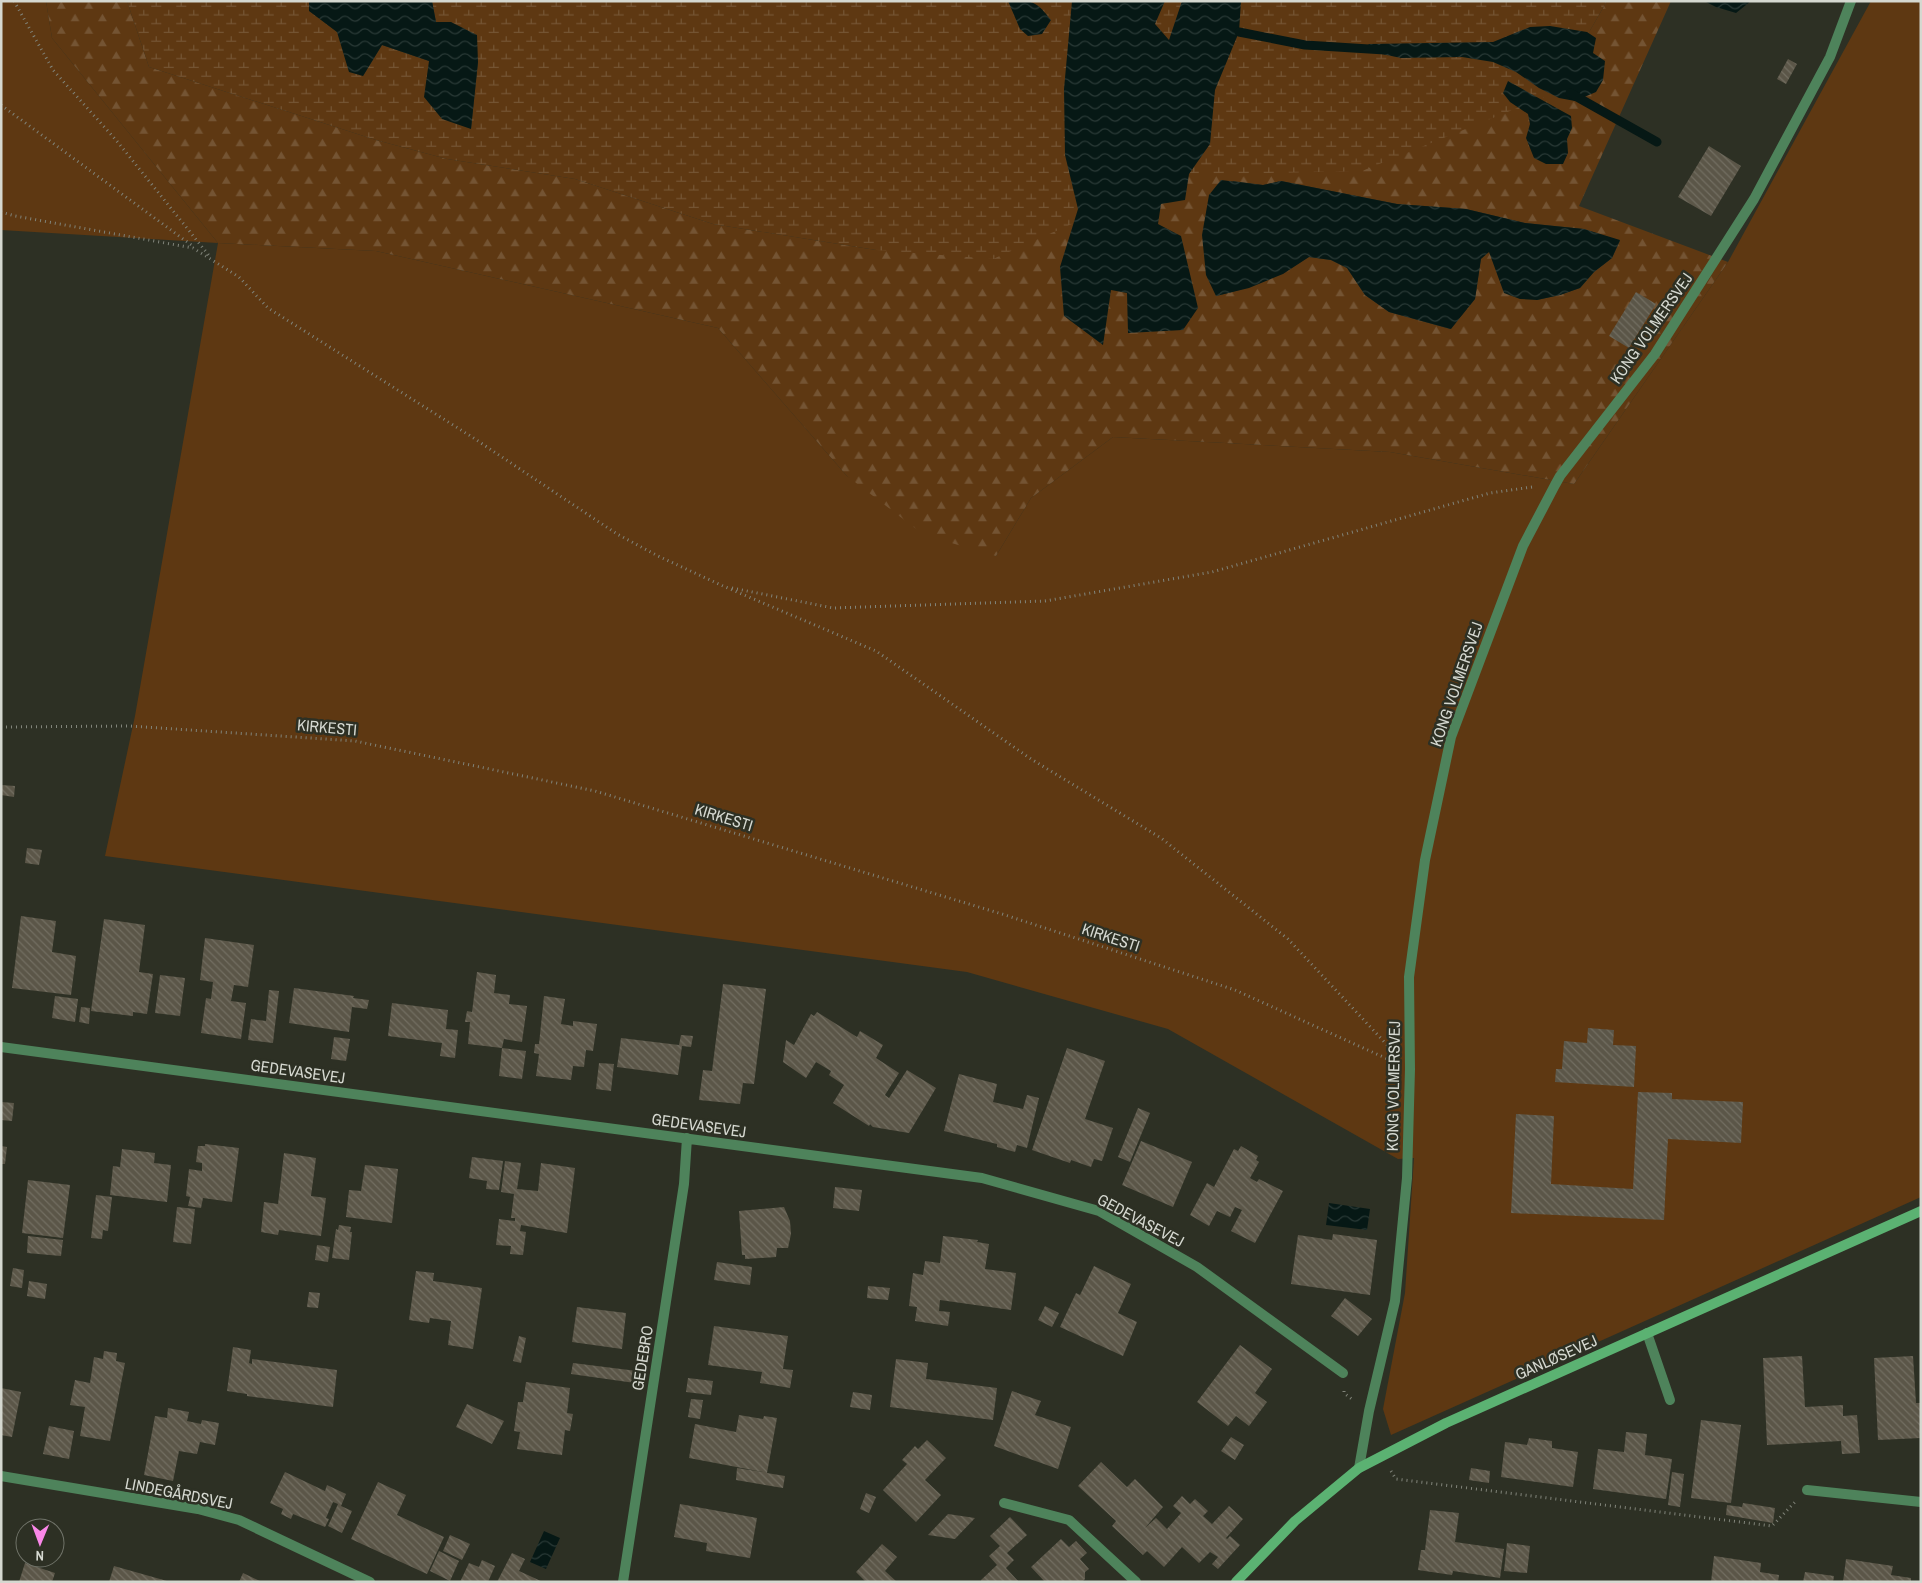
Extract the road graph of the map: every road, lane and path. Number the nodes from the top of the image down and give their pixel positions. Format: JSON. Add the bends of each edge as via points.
{"nodes":[{"id":1,"x":14,"y":1,"type":"edge"},
{"id":2,"x":1851,"y":1,"type":"edge"},
{"id":3,"x":1,"y":105,"type":"edge"},
{"id":4,"x":1,"y":212,"type":"edge"},
{"id":5,"x":213,"y":261,"type":"junction"},
{"id":6,"x":1555,"y":485,"type":"junction"},
{"id":7,"x":723,"y":586,"type":"junction"},
{"id":8,"x":1,"y":727,"type":"edge"},
{"id":9,"x":1,"y":1047,"type":"edge"},
{"id":10,"x":1410,"y":1069,"type":"junction"},
{"id":11,"x":687,"y":1138,"type":"junction"},
{"id":12,"x":1921,"y":1211,"type":"edge"},
{"id":13,"x":1647,"y":1333,"type":"junction"},
{"id":14,"x":1343,"y":1373,"type":"dead end"},
{"id":15,"x":1670,"y":1400,"type":"dead end"},
{"id":16,"x":1381,"y":1456,"type":"junction"},
{"id":17,"x":1358,"y":1468,"type":"junction"},
{"id":18,"x":1,"y":1476,"type":"edge"},
{"id":19,"x":1807,"y":1490,"type":"joint"},
{"id":20,"x":1921,"y":1502,"type":"edge"},
{"id":21,"x":1004,"y":1503,"type":"dead end"},
{"id":22,"x":370,"y":1582,"type":"edge"},
{"id":23,"x":623,"y":1582,"type":"edge"},
{"id":24,"x":1136,"y":1582,"type":"edge"},
{"id":25,"x":1236,"y":1582,"type":"edge"}],
"edges":[{"from":1,"to":5,"type":"path","via":[[53,70],[116,140]]},
{"from":2,"to":6,"type":"street","name":"KONG VOLMERSVEJ","via":[[1830,57],[1754,199],[1655,354]]},
{"from":3,"to":5,"type":"path"},
{"from":4,"to":5,"type":"path","via":[[193,248]]},
{"from":5,"to":7,"type":"path","via":[[239,277],[268,308],[472,437],[617,534]]},
{"from":6,"to":7,"type":"path","via":[[1490,492],[1212,572],[1045,601],[834,608]]},
{"from":6,"to":10,"type":"street","name":"KONG VOLMERSVEJ","via":[[1523,546],[1450,737],[1425,860],[1409,977]]},
{"from":7,"to":10,"type":"path","via":[[876,651],[1031,759],[1161,838],[1288,939]]},
{"from":8,"to":10,"type":"path","name":"KIRKESTI","via":[[130,726],[355,741],[595,791],[1002,914],[1235,990]]},
{"from":9,"to":11,"type":"street","name":"GEDEVASEVEJ"},
{"from":10,"to":17,"type":"street","name":"KONG VOLMERSVEJ","via":[[1407,1178],[1395,1301]]},
{"from":11,"to":14,"type":"street","name":"GEDEVASEVEJ","via":[[982,1178],[1099,1211],[1197,1267]]},
{"from":11,"to":23,"type":"street","name":"GEDEBRO","via":[[684,1184]]},
{"from":12,"to":13,"type":"street","name":"GANLØSEVEJ"},
{"from":13,"to":15,"type":"street"},
{"from":13,"to":16,"type":"street","name":"GANLØSEVEJ","via":[[1446,1423]]},
{"from":16,"to":17,"type":"street","name":"GANLØSEVEJ"},
{"from":16,"to":19,"type":"path","via":[[1396,1479],[1772,1526]]},
{"from":17,"to":25,"type":"street","name":"GANLØSEVEJ","via":[[1295,1521]]},
{"from":18,"to":22,"type":"street","name":"LINDEGÅRDSVEJ","via":[[239,1520]]},
{"from":19,"to":20,"type":"street"},
{"from":21,"to":24,"type":"street","via":[[1069,1520]]}]}
